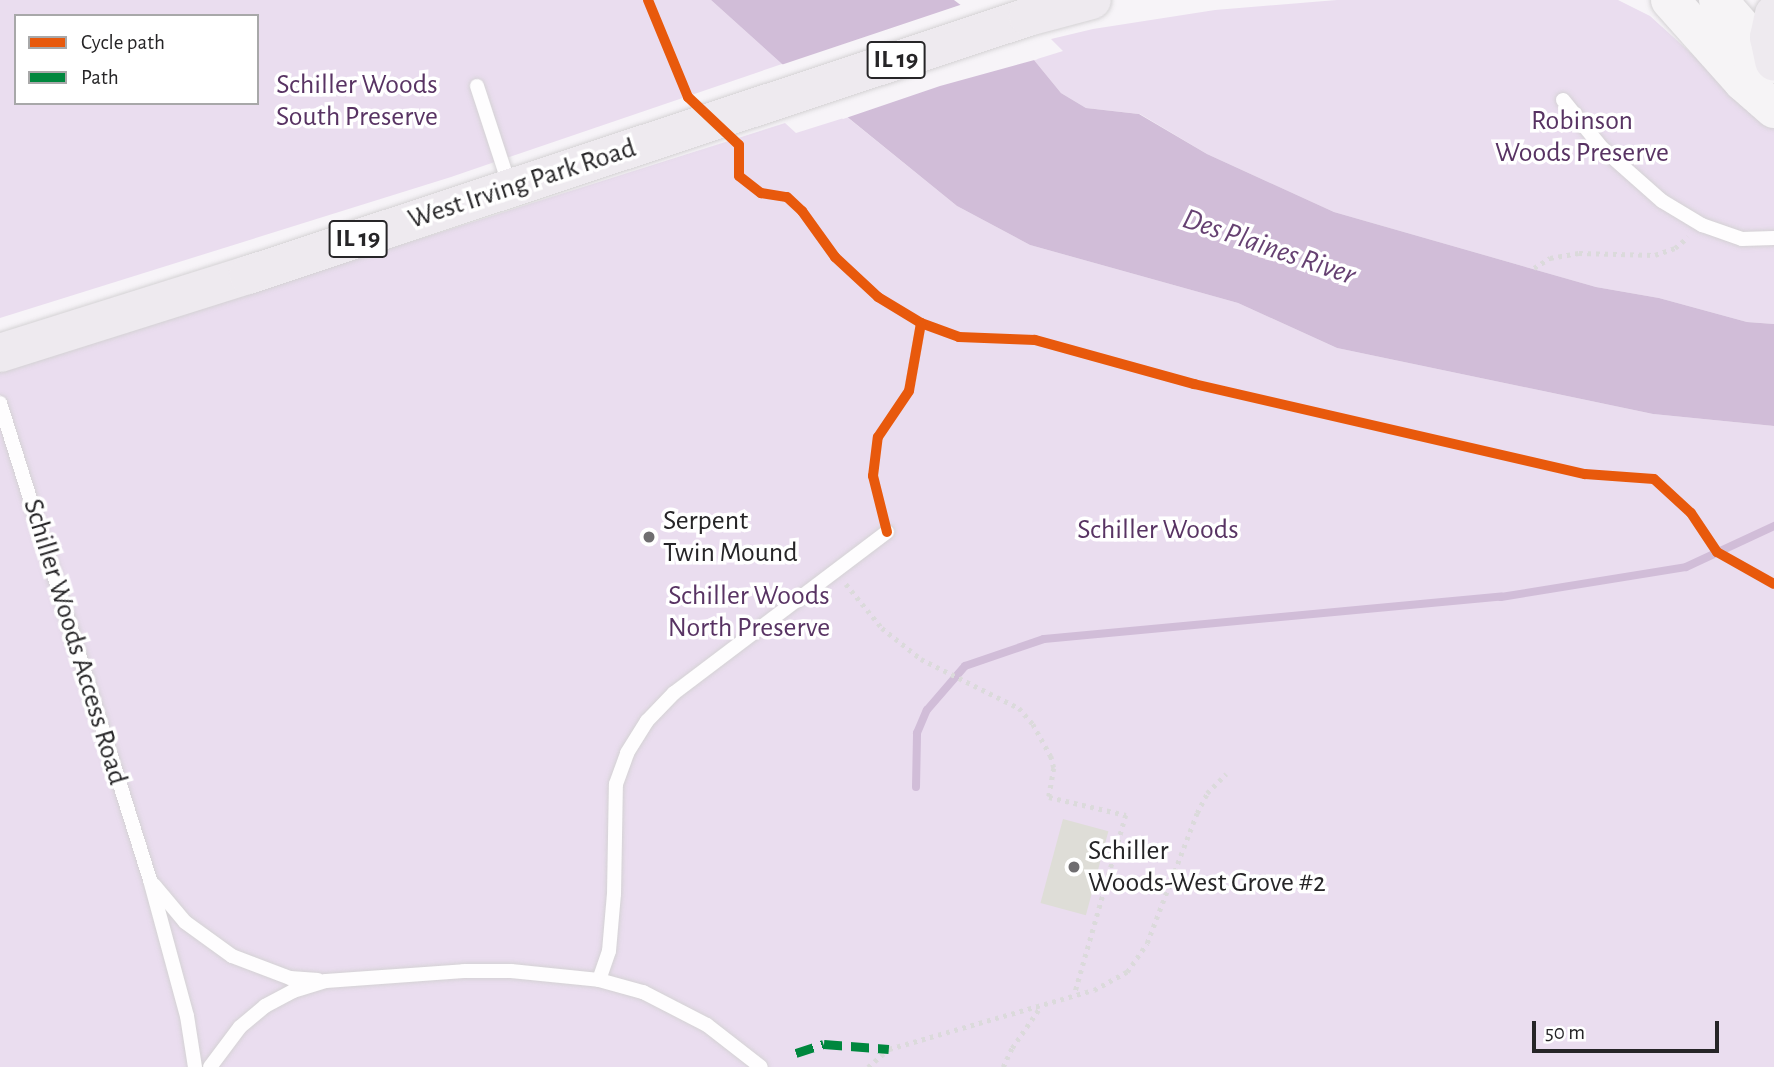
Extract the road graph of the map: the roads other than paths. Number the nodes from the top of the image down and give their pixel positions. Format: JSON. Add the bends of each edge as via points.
{"nodes":[{"id":1,"x":1092,"y":0,"type":"edge"},
{"id":2,"x":1670,"y":0,"type":"edge"},
{"id":3,"x":1718,"y":0,"type":"edge"},
{"id":4,"x":1774,"y":14,"type":"edge"},
{"id":5,"x":1774,"y":63,"type":"edge"},
{"id":6,"x":477,"y":86,"type":"dead end"},
{"id":7,"x":1563,"y":100,"type":"dead end"},
{"id":8,"x":1774,"y":109,"type":"edge"},
{"id":9,"x":511,"y":188,"type":"junction"},
{"id":10,"x":1774,"y":238,"type":"edge"},
{"id":11,"x":0,"y":353,"type":"edge"},
{"id":12,"x":0,"y":403,"type":"edge"},
{"id":13,"x":887,"y":532,"type":"road end"},
{"id":14,"x":150,"y":880,"type":"junction"},
{"id":15,"x":599,"y":980,"type":"junction"},
{"id":16,"x":326,"y":981,"type":"junction"},
{"id":17,"x":195,"y":1067,"type":"edge"},
{"id":18,"x":210,"y":1067,"type":"edge"},
{"id":19,"x":761,"y":1067,"type":"edge"}],
"edges":[{"from":1,"to":9,"type":"main road","name":"West Irving Park Road","number":"IL 19","via":[[1028,17]]},
{"from":2,"to":8,"type":"main road","via":[[1742,82]]},
{"from":3,"to":5,"type":"main road"},
{"from":4,"to":5,"type":"main road","via":[[1769,37]]},
{"from":6,"to":9,"type":"lane"},
{"from":7,"to":10,"type":"lane","via":[[1602,148],[1662,201],[1702,225],[1742,239]]},
{"from":9,"to":11,"type":"main road","name":"West Irving Park Road","number":"IL 19"},
{"from":12,"to":14,"type":"lane","name":"Schiller Woods Access Road"},
{"from":13,"to":15,"type":"lane","via":[[674,693],[647,721],[627,753],[617,784],[609,951]]},
{"from":14,"to":16,"type":"lane","name":"Schiller Woods Access Road","via":[[185,922],[232,956],[290,978]]},
{"from":14,"to":17,"type":"lane","name":"Schiller Woods Access Road","via":[[187,1016]]},
{"from":15,"to":16,"type":"lane","name":"Schiller Woods Access Road","via":[[511,971]]},
{"from":15,"to":19,"type":"lane","name":"Schiller Woods Access Road","via":[[675,1007],[707,1025]]},
{"from":16,"to":18,"type":"lane","name":"Schiller Woods Access Road","via":[[265,1006],[240,1027]]}]}
